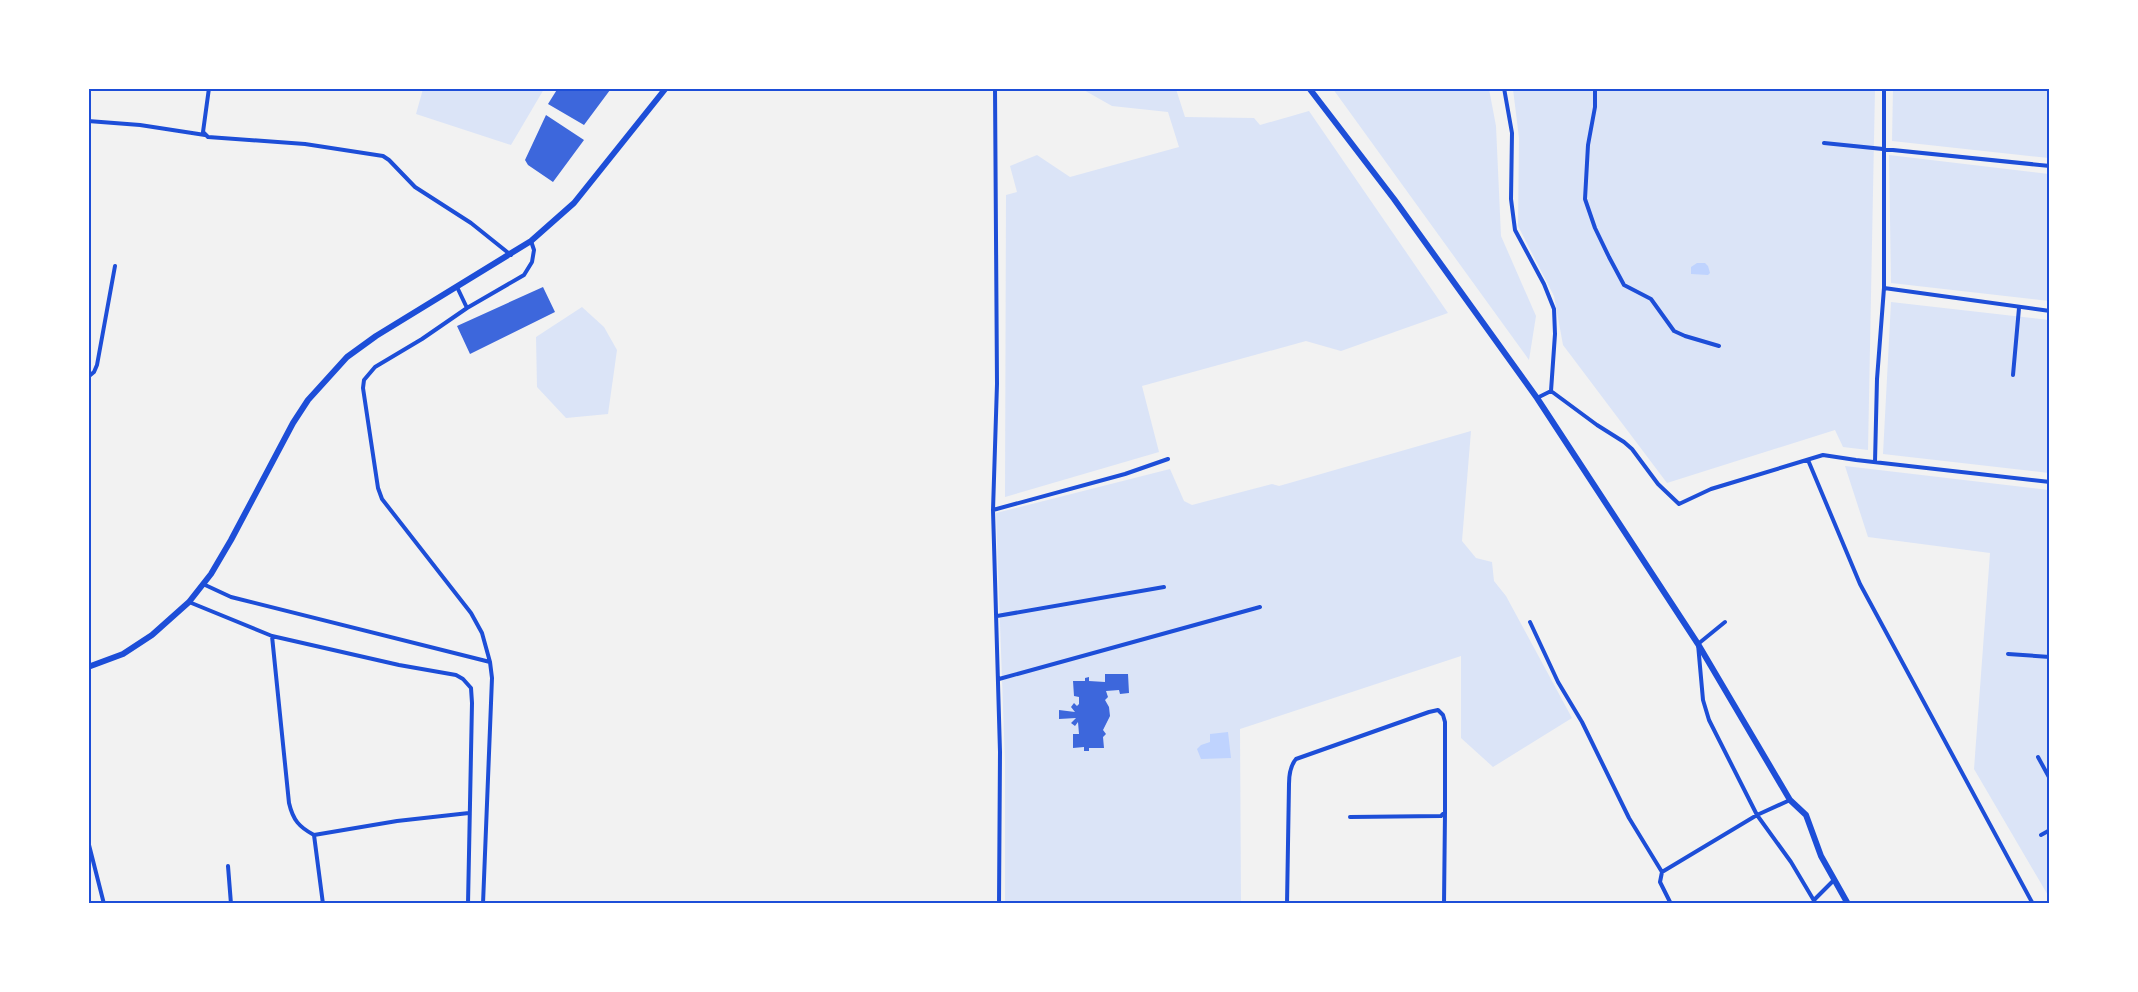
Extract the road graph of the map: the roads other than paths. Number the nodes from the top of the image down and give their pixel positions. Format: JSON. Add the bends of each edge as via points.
{"nodes":[{"id":1,"x":209,"y":88,"type":"edge"},
{"id":2,"x":666,"y":88,"type":"edge"},
{"id":3,"x":995,"y":88,"type":"edge"},
{"id":4,"x":1310,"y":88,"type":"edge"},
{"id":5,"x":1504,"y":88,"type":"edge"},
{"id":6,"x":1595,"y":88,"type":"edge"},
{"id":7,"x":1884,"y":88,"type":"edge"},
{"id":8,"x":88,"y":121,"type":"edge"},
{"id":9,"x":205,"y":135,"type":"junction"},
{"id":10,"x":1824,"y":142,"type":"dead end"},
{"id":11,"x":1883,"y":148,"type":"junction"},
{"id":12,"x":2049,"y":166,"type":"edge"},
{"id":13,"x":531,"y":242,"type":"junction"},
{"id":14,"x":512,"y":255,"type":"junction"},
{"id":15,"x":115,"y":266,"type":"dead end"},
{"id":16,"x":457,"y":287,"type":"junction"},
{"id":17,"x":1884,"y":288,"type":"junction"},
{"id":18,"x":467,"y":308,"type":"junction"},
{"id":19,"x":2019,"y":308,"type":"junction"},
{"id":20,"x":2049,"y":311,"type":"edge"},
{"id":21,"x":1719,"y":346,"type":"dead end"},
{"id":22,"x":2013,"y":375,"type":"dead end"},
{"id":23,"x":88,"y":377,"type":"edge"},
{"id":24,"x":1551,"y":391,"type":"junction"},
{"id":25,"x":1537,"y":398,"type":"junction"},
{"id":26,"x":1168,"y":459,"type":"dead end"},
{"id":27,"x":1808,"y":460,"type":"junction"},
{"id":28,"x":1875,"y":462,"type":"junction"},
{"id":29,"x":2049,"y":482,"type":"edge"},
{"id":30,"x":993,"y":510,"type":"junction"},
{"id":31,"x":203,"y":584,"type":"junction"},
{"id":32,"x":1164,"y":587,"type":"dead end"},
{"id":33,"x":189,"y":602,"type":"junction"},
{"id":34,"x":1260,"y":607,"type":"dead end"},
{"id":35,"x":997,"y":616,"type":"junction"},
{"id":36,"x":1530,"y":622,"type":"dead end"},
{"id":37,"x":1725,"y":622,"type":"dead end"},
{"id":38,"x":272,"y":636,"type":"junction"},
{"id":39,"x":1698,"y":644,"type":"junction"},
{"id":40,"x":2008,"y":654,"type":"dead end"},
{"id":41,"x":2049,"y":657,"type":"edge"},
{"id":42,"x":490,"y":662,"type":"junction"},
{"id":43,"x":88,"y":667,"type":"edge"},
{"id":44,"x":999,"y":679,"type":"junction"},
{"id":45,"x":2037,"y":757,"type":"dead end"},
{"id":46,"x":2049,"y":779,"type":"edge"},
{"id":47,"x":1790,"y":800,"type":"junction"},
{"id":48,"x":1445,"y":812,"type":"junction"},
{"id":49,"x":469,"y":813,"type":"junction"},
{"id":50,"x":1757,"y":815,"type":"junction"},
{"id":51,"x":1350,"y":817,"type":"dead end"},
{"id":52,"x":2049,"y":830,"type":"edge"},
{"id":53,"x":315,"y":835,"type":"junction"},
{"id":54,"x":2041,"y":835,"type":"dead end"},
{"id":55,"x":88,"y":841,"type":"edge"},
{"id":56,"x":228,"y":866,"type":"dead end"},
{"id":57,"x":1662,"y":872,"type":"junction"},
{"id":58,"x":1834,"y":880,"type":"junction"},
{"id":59,"x":1815,"y":902,"type":"edge"},
{"id":60,"x":104,"y":903,"type":"edge"},
{"id":61,"x":231,"y":903,"type":"edge"},
{"id":62,"x":323,"y":903,"type":"edge"},
{"id":63,"x":468,"y":903,"type":"edge"},
{"id":64,"x":483,"y":903,"type":"edge"},
{"id":65,"x":999,"y":903,"type":"edge"},
{"id":66,"x":1287,"y":903,"type":"edge"},
{"id":67,"x":1444,"y":903,"type":"edge"},
{"id":68,"x":1671,"y":903,"type":"edge"},
{"id":69,"x":1848,"y":903,"type":"edge"},
{"id":70,"x":2033,"y":903,"type":"edge"}],
"edges":[{"from":1,"to":9,"type":"street"},
{"from":2,"to":13,"type":"main road","via":[[574,203]]},
{"from":3,"to":30,"type":"street","via":[[997,384]]},
{"from":4,"to":25,"type":"main road"},
{"from":5,"to":24,"type":"street","via":[[1512,133],[1511,199],[1515,230],[1554,309]]},
{"from":6,"to":21,"type":"street","via":[[1585,199],[1595,228],[1624,285],[1651,298],[1674,331]]},
{"from":7,"to":11,"type":"street"},
{"from":8,"to":9,"type":"street"},
{"from":9,"to":14,"type":"street","via":[[383,156],[415,187]]},
{"from":10,"to":11,"type":"street"},
{"from":11,"to":12,"type":"street"},
{"from":11,"to":17,"type":"street"},
{"from":13,"to":14,"type":"main road"},
{"from":13,"to":18,"type":"street","via":[[532,262],[524,275]]},
{"from":14,"to":16,"type":"main road"},
{"from":15,"to":23,"type":"street","via":[[97,365]]},
{"from":16,"to":18,"type":"street"},
{"from":16,"to":31,"type":"main road","via":[[347,357],[308,399]]},
{"from":17,"to":19,"type":"street"},
{"from":17,"to":28,"type":"street"},
{"from":18,"to":42,"type":"street","via":[[375,367],[364,380],[363,388],[382,499],[471,613],[482,633]]},
{"from":19,"to":20,"type":"street"},
{"from":19,"to":22,"type":"street"},
{"from":24,"to":25,"type":"street"},
{"from":24,"to":27,"type":"street","via":[[1632,449],[1679,504],[1711,489]]},
{"from":25,"to":39,"type":"main road"},
{"from":26,"to":30,"type":"street"},
{"from":27,"to":28,"type":"street","via":[[1827,455]]},
{"from":27,"to":70,"type":"street","via":[[1860,584]]},
{"from":28,"to":29,"type":"street"},
{"from":30,"to":35,"type":"street"},
{"from":31,"to":33,"type":"main road"},
{"from":31,"to":42,"type":"street","via":[[231,597]]},
{"from":32,"to":35,"type":"street"},
{"from":33,"to":38,"type":"street"},
{"from":33,"to":43,"type":"main road","via":[[123,654]]},
{"from":34,"to":44,"type":"street"},
{"from":35,"to":44,"type":"street"},
{"from":36,"to":57,"type":"street","via":[[1629,818]]},
{"from":37,"to":39,"type":"street"},
{"from":38,"to":49,"type":"street","via":[[463,679],[471,688],[472,703]]},
{"from":38,"to":53,"type":"street","via":[[291,813],[302,828]]},
{"from":39,"to":47,"type":"main road"},
{"from":39,"to":50,"type":"street","via":[[1708,720]]},
{"from":40,"to":41,"type":"street"},
{"from":42,"to":64,"type":"street"},
{"from":44,"to":65,"type":"street"},
{"from":45,"to":46,"type":"street"},
{"from":47,"to":50,"type":"street"},
{"from":47,"to":58,"type":"main road","via":[[1806,815]]},
{"from":48,"to":51,"type":"street","via":[[1441,816]]},
{"from":48,"to":66,"type":"street","via":[[1445,722],[1438,710],[1296,759],[1291,765],[1289,784]]},
{"from":48,"to":67,"type":"street"},
{"from":49,"to":53,"type":"street"},
{"from":49,"to":63,"type":"street"},
{"from":50,"to":57,"type":"street"},
{"from":50,"to":59,"type":"street"},
{"from":52,"to":54,"type":"street"},
{"from":53,"to":62,"type":"street"},
{"from":55,"to":60,"type":"street"},
{"from":56,"to":61,"type":"street"},
{"from":57,"to":68,"type":"street","via":[[1660,882]]},
{"from":58,"to":59,"type":"street"},
{"from":58,"to":69,"type":"main road"}]}
